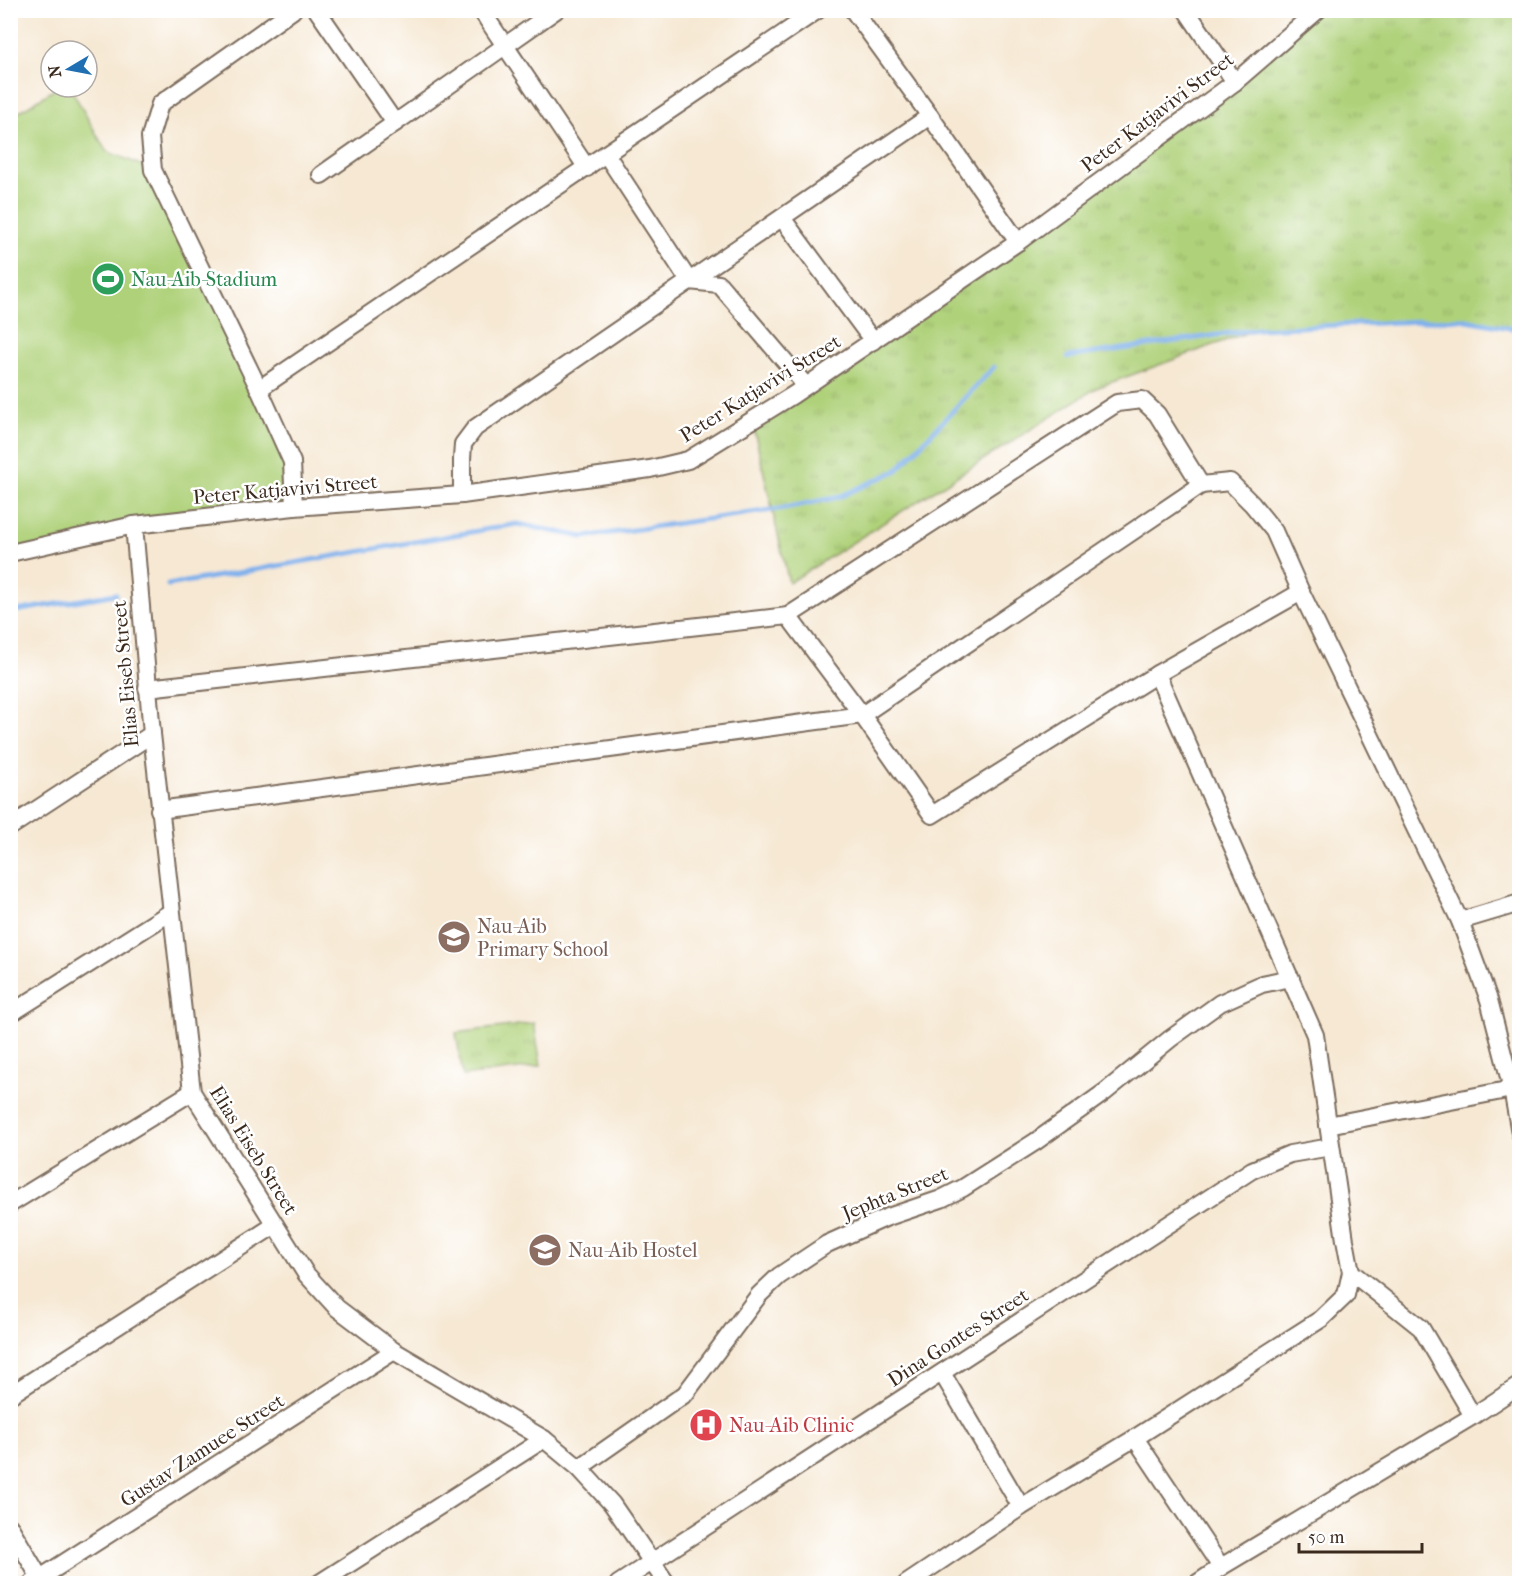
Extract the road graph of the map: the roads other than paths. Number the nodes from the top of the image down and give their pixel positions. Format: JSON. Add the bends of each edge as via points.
{"nodes":[{"id":1,"x":293,"y":10,"type":"edge"},
{"id":2,"x":317,"y":10,"type":"edge"},
{"id":3,"x":481,"y":10,"type":"edge"},
{"id":4,"x":555,"y":10,"type":"edge"},
{"id":5,"x":818,"y":10,"type":"edge"},
{"id":6,"x":853,"y":10,"type":"edge"},
{"id":7,"x":1186,"y":10,"type":"edge"},
{"id":8,"x":1318,"y":10,"type":"edge"},
{"id":9,"x":504,"y":45,"type":"junction"},
{"id":10,"x":1235,"y":82,"type":"junction"},
{"id":11,"x":930,"y":116,"type":"junction"},
{"id":12,"x":395,"y":123,"type":"junction"},
{"id":13,"x":606,"y":154,"type":"junction"},
{"id":14,"x":587,"y":168,"type":"junction"},
{"id":15,"x":321,"y":175,"type":"dead end"},
{"id":16,"x":782,"y":218,"type":"junction"},
{"id":17,"x":1018,"y":242,"type":"junction"},
{"id":18,"x":689,"y":281,"type":"junction"},
{"id":19,"x":873,"y":341,"type":"junction"},
{"id":20,"x":806,"y":386,"type":"junction"},
{"id":21,"x":259,"y":389,"type":"junction"},
{"id":22,"x":1201,"y":485,"type":"junction"},
{"id":23,"x":462,"y":495,"type":"junction"},
{"id":24,"x":294,"y":507,"type":"junction"},
{"id":25,"x":134,"y":525,"type":"junction"},
{"id":26,"x":10,"y":553,"type":"edge"},
{"id":27,"x":1300,"y":592,"type":"junction"},
{"id":28,"x":788,"y":616,"type":"junction"},
{"id":29,"x":1157,"y":674,"type":"junction"},
{"id":30,"x":147,"y":688,"type":"junction"},
{"id":31,"x":862,"y":715,"type":"junction"},
{"id":32,"x":152,"y":735,"type":"junction"},
{"id":33,"x":159,"y":810,"type":"junction"},
{"id":34,"x":10,"y":827,"type":"edge"},
{"id":35,"x":1520,"y":903,"type":"edge"},
{"id":36,"x":171,"y":912,"type":"junction"},
{"id":37,"x":1460,"y":921,"type":"junction"},
{"id":38,"x":1291,"y":978,"type":"junction"},
{"id":39,"x":10,"y":1014,"type":"edge"},
{"id":40,"x":1512,"y":1089,"type":"junction"},
{"id":41,"x":192,"y":1092,"type":"junction"},
{"id":42,"x":1328,"y":1125,"type":"junction"},
{"id":43,"x":1520,"y":1133,"type":"edge"},
{"id":44,"x":1331,"y":1147,"type":"junction"},
{"id":45,"x":10,"y":1204,"type":"edge"},
{"id":46,"x":275,"y":1225,"type":"junction"},
{"id":47,"x":1351,"y":1272,"type":"junction"},
{"id":48,"x":394,"y":1351,"type":"junction"},
{"id":49,"x":942,"y":1373,"type":"junction"},
{"id":50,"x":1520,"y":1385,"type":"edge"},
{"id":51,"x":10,"y":1395,"type":"edge"},
{"id":52,"x":1473,"y":1416,"type":"junction"},
{"id":53,"x":1135,"y":1438,"type":"junction"},
{"id":54,"x":544,"y":1439,"type":"junction"},
{"id":55,"x":579,"y":1468,"type":"junction"},
{"id":56,"x":1021,"y":1507,"type":"junction"},
{"id":57,"x":10,"y":1527,"type":"edge"},
{"id":58,"x":653,"y":1562,"type":"junction"},
{"id":59,"x":1221,"y":1567,"type":"junction"},
{"id":60,"x":40,"y":1582,"type":"edge"},
{"id":61,"x":318,"y":1584,"type":"edge"},
{"id":62,"x":618,"y":1584,"type":"edge"},
{"id":63,"x":667,"y":1584,"type":"edge"},
{"id":64,"x":906,"y":1584,"type":"edge"},
{"id":65,"x":1196,"y":1584,"type":"edge"}],
"edges":[{"from":1,"to":21,"type":"street","via":[[160,104],[150,137],[153,170]]},
{"from":2,"to":12,"type":"street"},
{"from":3,"to":9,"type":"street"},
{"from":4,"to":9,"type":"street"},
{"from":5,"to":13,"type":"street"},
{"from":6,"to":11,"type":"street"},
{"from":7,"to":10,"type":"street"},
{"from":8,"to":10,"type":"street","name":"Peter Katjavivi Street"},
{"from":9,"to":12,"type":"street"},
{"from":9,"to":14,"type":"street"},
{"from":10,"to":17,"type":"street","name":"Peter Katjavivi Street"},
{"from":11,"to":16,"type":"street"},
{"from":11,"to":17,"type":"street"},
{"from":12,"to":15,"type":"street"},
{"from":13,"to":14,"type":"street"},
{"from":13,"to":18,"type":"street"},
{"from":14,"to":21,"type":"street"},
{"from":16,"to":18,"type":"street"},
{"from":16,"to":19,"type":"street"},
{"from":17,"to":19,"type":"street","name":"Peter Katjavivi Street"},
{"from":18,"to":20,"type":"street","via":[[719,284]]},
{"from":18,"to":23,"type":"street","via":[[475,428],[463,444]]},
{"from":19,"to":20,"type":"street","name":"Peter Katjavivi Street"},
{"from":20,"to":23,"type":"street","name":"Peter Katjavivi Street","via":[[688,460],[650,470]]},
{"from":21,"to":24,"type":"street","via":[[292,462]]},
{"from":22,"to":27,"type":"street","via":[[1230,482],[1252,504],[1274,531]]},
{"from":22,"to":28,"type":"street","via":[[1157,414],[1142,400],[1117,403]]},
{"from":22,"to":31,"type":"street"},
{"from":23,"to":24,"type":"street","name":"Peter Katjavivi Street"},
{"from":24,"to":25,"type":"street","name":"Peter Katjavivi Street"},
{"from":25,"to":26,"type":"street","name":"Peter Katjavivi Street"},
{"from":25,"to":30,"type":"street","name":"Elias Eiseb Street"},
{"from":27,"to":29,"type":"street"},
{"from":27,"to":37,"type":"street"},
{"from":28,"to":30,"type":"street"},
{"from":28,"to":31,"type":"street"},
{"from":29,"to":31,"type":"street","via":[[932,815]]},
{"from":29,"to":38,"type":"street"},
{"from":30,"to":32,"type":"street","name":"Elias Eiseb Street"},
{"from":31,"to":33,"type":"street"},
{"from":32,"to":33,"type":"street","name":"Elias Eiseb Street"},
{"from":32,"to":34,"type":"street"},
{"from":33,"to":36,"type":"street","name":"Elias Eiseb Street"},
{"from":35,"to":37,"type":"street"},
{"from":36,"to":39,"type":"street"},
{"from":36,"to":41,"type":"street","name":"Elias Eiseb Street"},
{"from":37,"to":40,"type":"street","via":[[1489,1000]]},
{"from":38,"to":42,"type":"street","via":[[1315,1035]]},
{"from":38,"to":55,"type":"street","name":"Jephta Street","via":[[1262,984],[1220,1003],[1105,1092],[963,1188],[827,1244],[779,1276],[759,1295],[685,1394]]},
{"from":40,"to":42,"type":"street"},
{"from":40,"to":43,"type":"street"},
{"from":41,"to":45,"type":"street"},
{"from":41,"to":46,"type":"street","name":"Elias Eiseb Street"},
{"from":42,"to":44,"type":"street"},
{"from":44,"to":47,"type":"street"},
{"from":44,"to":49,"type":"street","name":"Dina Gontes Street","via":[[1290,1154],[1252,1170]]},
{"from":46,"to":48,"type":"street","name":"Elias Eiseb Street","via":[[306,1274],[338,1308]]},
{"from":46,"to":51,"type":"street"},
{"from":47,"to":52,"type":"street","via":[[1421,1328]]},
{"from":47,"to":53,"type":"street","via":[[1346,1295],[1322,1319]]},
{"from":48,"to":54,"type":"street","name":"Elias Eiseb Street"},
{"from":48,"to":60,"type":"street","name":"Gustav Zamuee Street"},
{"from":49,"to":56,"type":"street"},
{"from":49,"to":58,"type":"street","name":"Dina Gontes Street"},
{"from":50,"to":52,"type":"street"},
{"from":52,"to":59,"type":"street"},
{"from":53,"to":56,"type":"street"},
{"from":53,"to":59,"type":"street"},
{"from":54,"to":55,"type":"street","name":"Elias Eiseb Street"},
{"from":54,"to":61,"type":"street"},
{"from":55,"to":58,"type":"street","name":"Elias Eiseb Street","via":[[612,1504]]},
{"from":56,"to":64,"type":"street"},
{"from":57,"to":60,"type":"street"},
{"from":58,"to":62,"type":"street","name":"Dina Gontes Street"},
{"from":58,"to":63,"type":"street","name":"Elias Eiseb Street"},
{"from":59,"to":65,"type":"street"}]}
